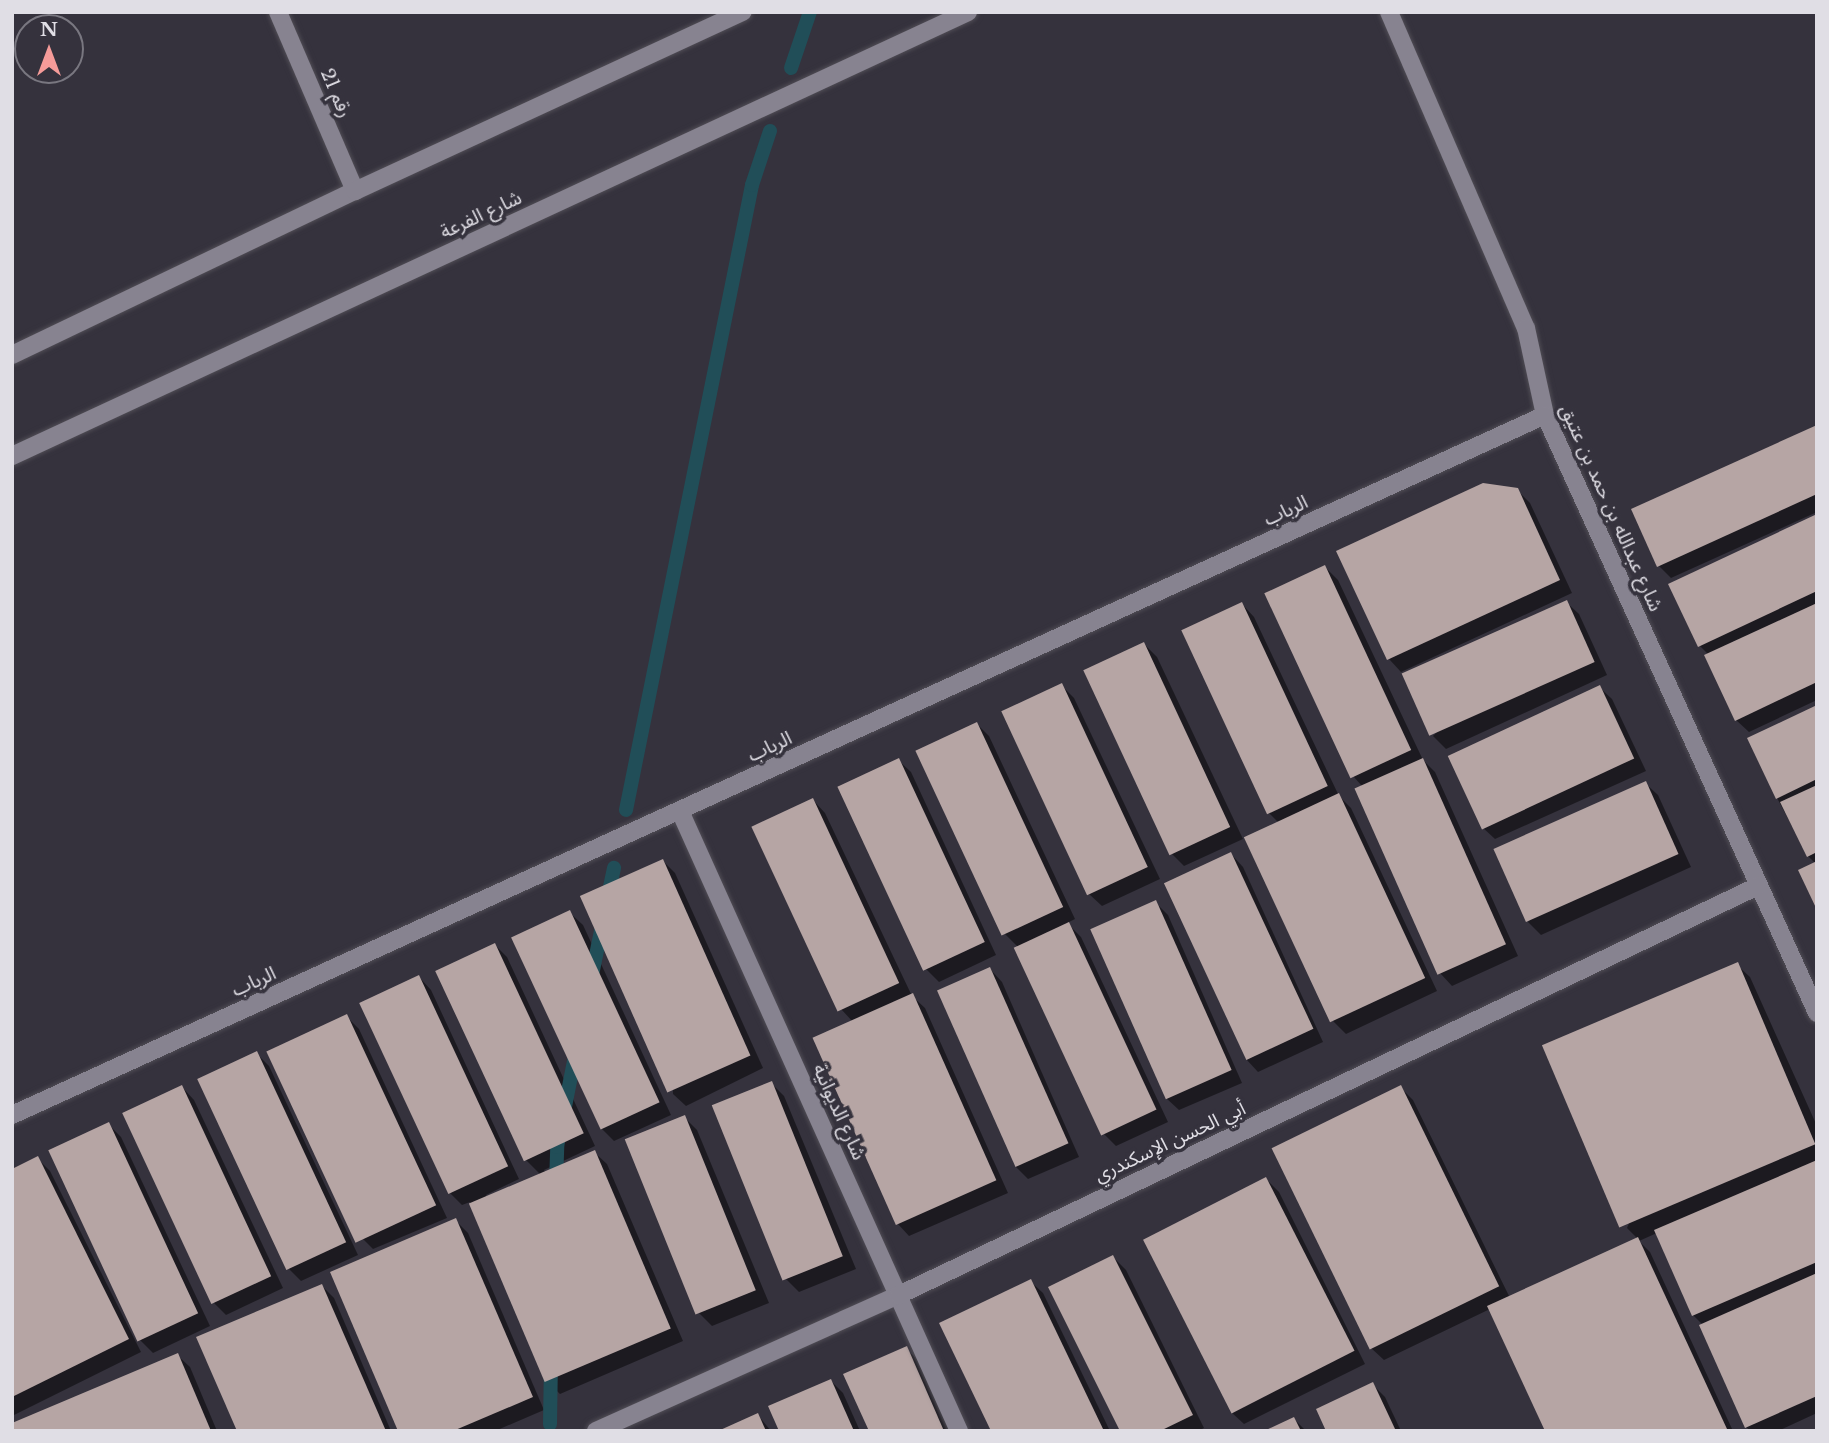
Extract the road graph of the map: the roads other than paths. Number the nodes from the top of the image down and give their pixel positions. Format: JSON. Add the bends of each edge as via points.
{"nodes":[{"id":1,"x":278,"y":12,"type":"edge"},
{"id":2,"x":743,"y":12,"type":"edge"},
{"id":3,"x":968,"y":12,"type":"edge"},
{"id":4,"x":1388,"y":12,"type":"edge"},
{"id":5,"x":355,"y":191,"type":"junction"},
{"id":6,"x":12,"y":355,"type":"edge"},
{"id":7,"x":1545,"y":415,"type":"junction"},
{"id":8,"x":12,"y":457,"type":"edge"},
{"id":9,"x":680,"y":811,"type":"junction"},
{"id":10,"x":1758,"y":886,"type":"junction"},
{"id":11,"x":1817,"y":1013,"type":"edge"},
{"id":12,"x":12,"y":1115,"type":"edge"},
{"id":13,"x":899,"y":1294,"type":"junction"},
{"id":14,"x":596,"y":1431,"type":"edge"},
{"id":15,"x":959,"y":1431,"type":"edge"}],
"edges":[{"from":1,"to":5,"type":"street","name":"رقم 21"},
{"from":2,"to":5,"type":"street"},
{"from":3,"to":8,"type":"street","name":"شارع الفرعة"},
{"from":4,"to":7,"type":"street","name":"شارع عبدالله بن حمد بن عتيق","via":[[1527,328]]},
{"from":5,"to":6,"type":"street"},
{"from":7,"to":9,"type":"street","name":"الرباب"},
{"from":7,"to":10,"type":"street","name":"شارع عبدالله بن حمد بن عتيق"},
{"from":9,"to":12,"type":"street","name":"الرباب"},
{"from":9,"to":13,"type":"street","name":"شارع الديوانية"},
{"from":10,"to":11,"type":"street","name":"شارع عبدالله بن حمد بن عتيق"},
{"from":10,"to":13,"type":"street","name":"أبي الحسن الإسكندري"},
{"from":13,"to":14,"type":"street","name":"أبي الحسن الإسكندري"},
{"from":13,"to":15,"type":"street","name":"شارع الديوانية"}]}
